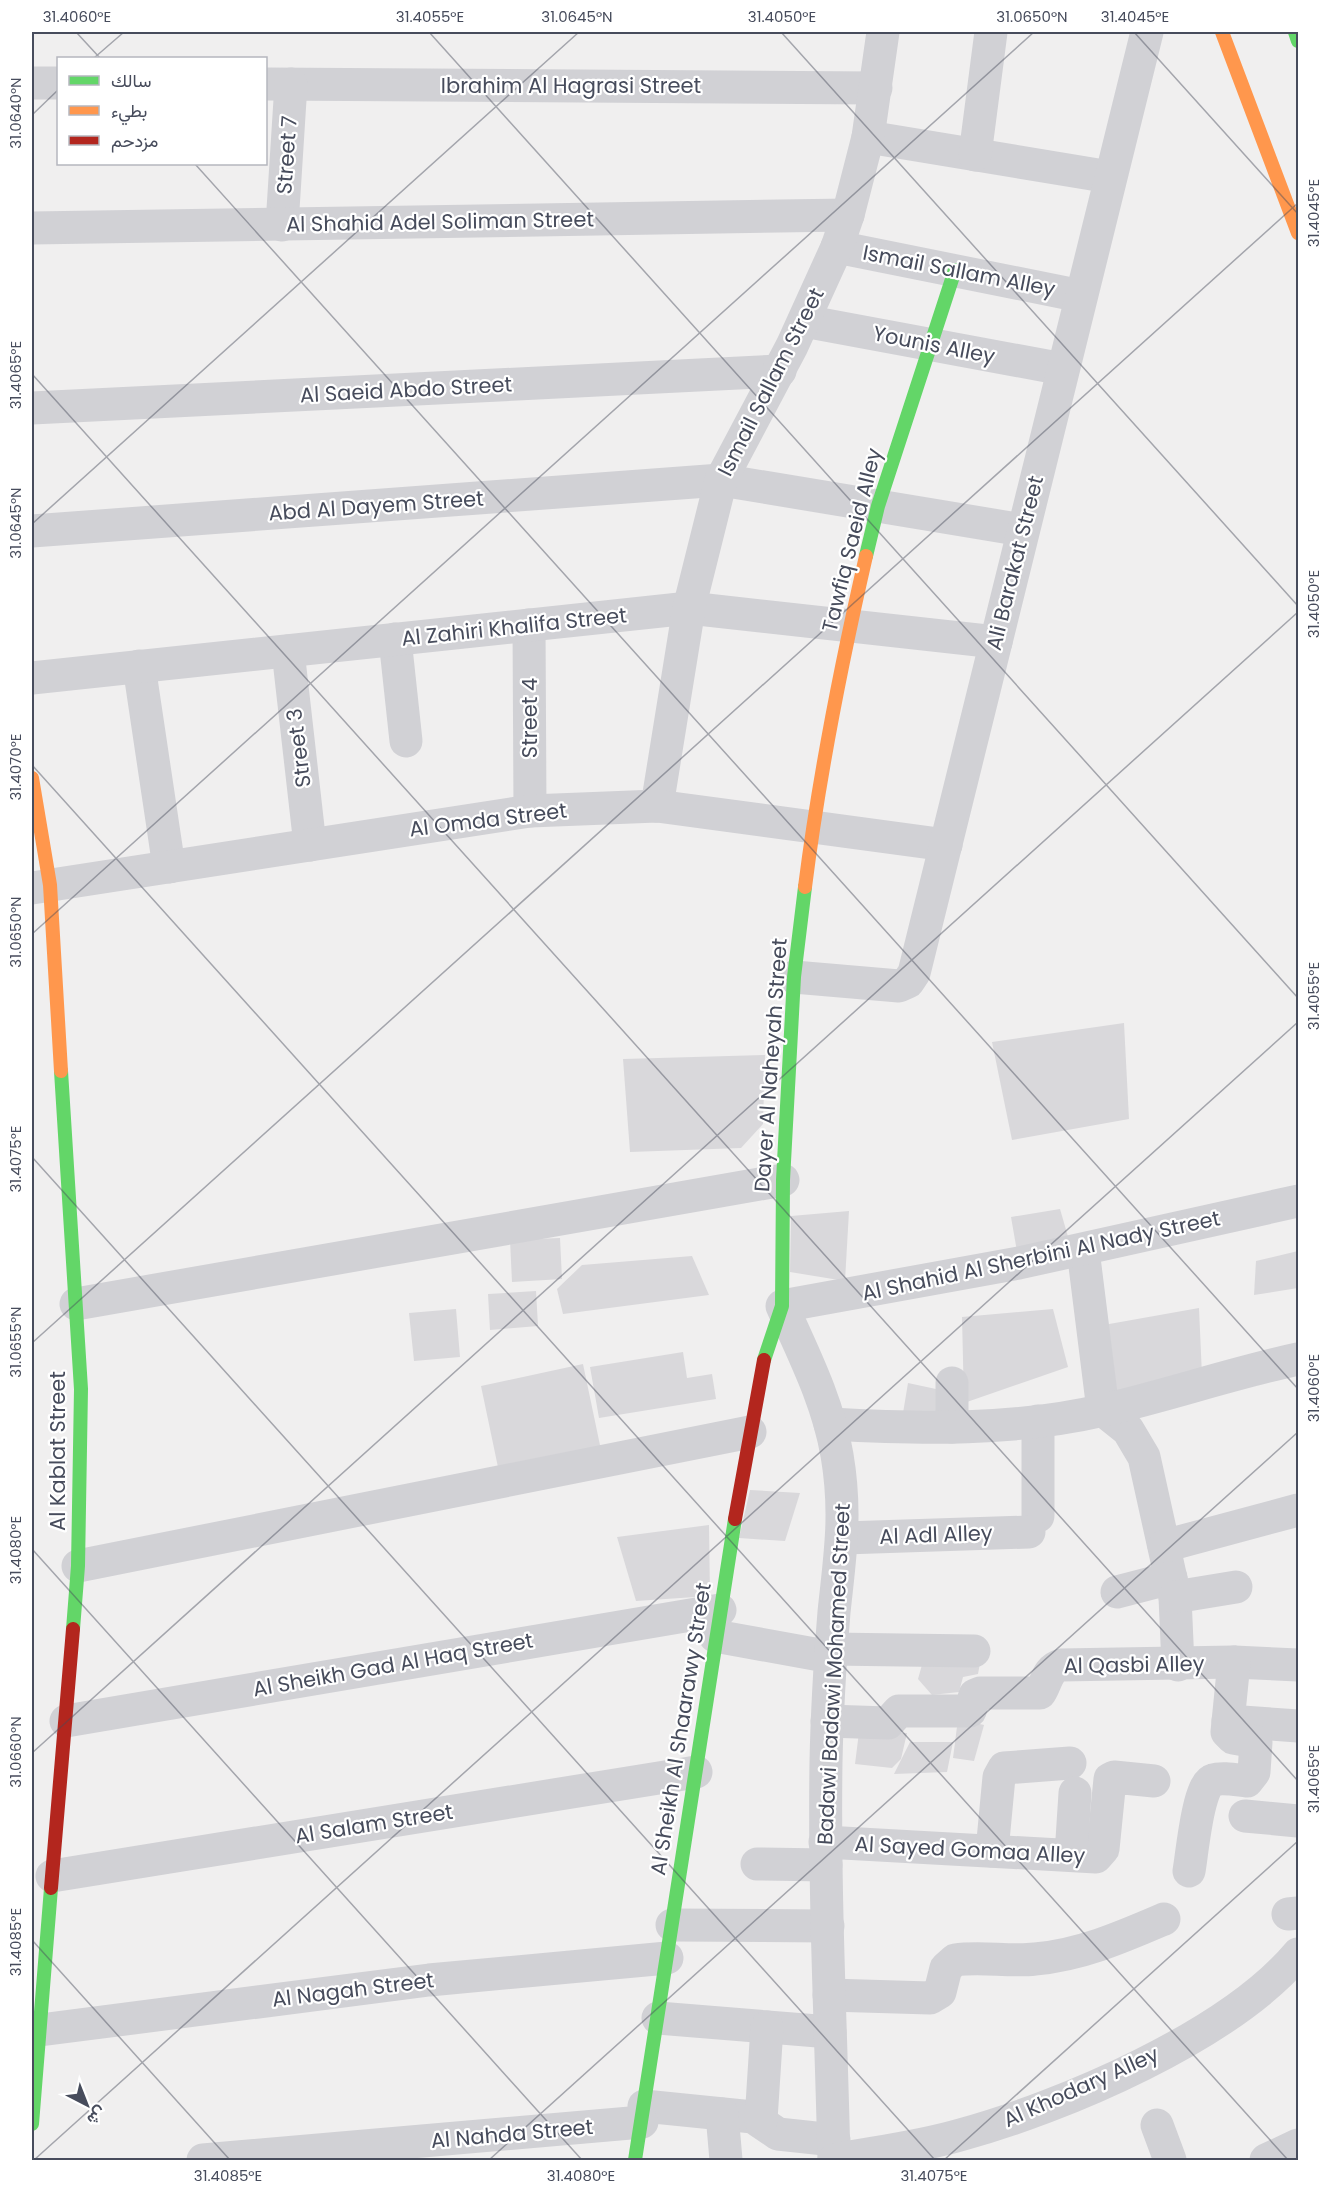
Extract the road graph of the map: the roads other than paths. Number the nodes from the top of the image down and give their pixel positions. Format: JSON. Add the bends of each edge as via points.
{"nodes":[{"id":1,"x":883,"y":32,"type":"edge"},
{"id":2,"x":991,"y":32,"type":"edge"},
{"id":3,"x":1147,"y":32,"type":"edge"},
{"id":4,"x":1222,"y":32,"type":"edge"},
{"id":5,"x":1295,"y":32,"type":"edge"},
{"id":6,"x":1299,"y":41,"type":"edge"},
{"id":7,"x":32,"y":83,"type":"edge"},
{"id":8,"x":57,"y":83,"type":"edge"},
{"id":9,"x":278,"y":84,"type":"edge"},
{"id":10,"x":876,"y":88,"type":"junction"},
{"id":11,"x":868,"y":137,"type":"junction"},
{"id":12,"x":975,"y":154,"type":"junction"},
{"id":13,"x":1110,"y":177,"type":"junction"},
{"id":14,"x":848,"y":215,"type":"junction"},
{"id":15,"x":282,"y":225,"type":"junction"},
{"id":16,"x":32,"y":228,"type":"edge"},
{"id":17,"x":1299,"y":233,"type":"edge"},
{"id":18,"x":837,"y":247,"type":"junction"},
{"id":19,"x":955,"y":270,"type":"junction"},
{"id":20,"x":1081,"y":296,"type":"junction"},
{"id":21,"x":804,"y":321,"type":"junction"},
{"id":22,"x":931,"y":344,"type":"junction"},
{"id":23,"x":1063,"y":369,"type":"junction"},
{"id":24,"x":780,"y":372,"type":"junction"},
{"id":25,"x":32,"y":408,"type":"edge"},
{"id":26,"x":721,"y":480,"type":"junction"},
{"id":27,"x":878,"y":506,"type":"junction"},
{"id":28,"x":1023,"y":530,"type":"junction"},
{"id":29,"x":32,"y":531,"type":"edge"},
{"id":30,"x":689,"y":608,"type":"junction"},
{"id":31,"x":529,"y":625,"type":"junction"},
{"id":32,"x":850,"y":626,"type":"junction"},
{"id":33,"x":395,"y":639,"type":"junction"},
{"id":34,"x":996,"y":642,"type":"junction"},
{"id":35,"x":288,"y":651,"type":"junction"},
{"id":36,"x":139,"y":666,"type":"junction"},
{"id":37,"x":32,"y":678,"type":"edge"},
{"id":38,"x":406,"y":741,"type":"dead end"},
{"id":39,"x":32,"y":778,"type":"edge"},
{"id":40,"x":657,"y":806,"type":"junction"},
{"id":41,"x":530,"y":811,"type":"junction"},
{"id":42,"x":813,"y":827,"type":"junction"},
{"id":43,"x":310,"y":845,"type":"junction"},
{"id":44,"x":946,"y":845,"type":"junction"},
{"id":45,"x":169,"y":867,"type":"junction"},
{"id":46,"x":41,"y":886,"type":"edge"},
{"id":47,"x":794,"y":977,"type":"junction"},
{"id":48,"x":783,"y":1180,"type":"junction"},
{"id":49,"x":1299,"y":1201,"type":"edge"},
{"id":50,"x":1083,"y":1250,"type":"junction"},
{"id":51,"x":76,"y":1304,"type":"junction"},
{"id":52,"x":782,"y":1306,"type":"junction"},
{"id":53,"x":1299,"y":1359,"type":"edge"},
{"id":54,"x":952,"y":1383,"type":"dead end"},
{"id":55,"x":1103,"y":1410,"type":"junction"},
{"id":56,"x":1038,"y":1421,"type":"junction"},
{"id":57,"x":830,"y":1424,"type":"junction"},
{"id":58,"x":952,"y":1427,"type":"junction"},
{"id":59,"x":750,"y":1432,"type":"junction"},
{"id":60,"x":1299,"y":1510,"type":"edge"},
{"id":61,"x":844,"y":1538,"type":"junction"},
{"id":62,"x":1164,"y":1546,"type":"junction"},
{"id":63,"x":78,"y":1566,"type":"junction"},
{"id":64,"x":1236,"y":1587,"type":"dead end"},
{"id":65,"x":1173,"y":1588,"type":"junction"},
{"id":66,"x":1116,"y":1592,"type":"dead end"},
{"id":67,"x":717,"y":1623,"type":"junction"},
{"id":68,"x":974,"y":1650,"type":"dead end"},
{"id":69,"x":831,"y":1653,"type":"junction"},
{"id":70,"x":1234,"y":1662,"type":"junction"},
{"id":71,"x":1178,"y":1665,"type":"junction"},
{"id":72,"x":1299,"y":1665,"type":"edge"},
{"id":73,"x":66,"y":1721,"type":"junction"},
{"id":74,"x":827,"y":1721,"type":"junction"},
{"id":75,"x":1228,"y":1721,"type":"junction"},
{"id":76,"x":1299,"y":1726,"type":"edge"},
{"id":77,"x":696,"y":1772,"type":"junction"},
{"id":78,"x":1154,"y":1781,"type":"dead end"},
{"id":79,"x":1245,"y":1816,"type":"dead end"},
{"id":80,"x":1299,"y":1821,"type":"edge"},
{"id":81,"x":992,"y":1851,"type":"junction"},
{"id":82,"x":826,"y":1854,"type":"junction"},
{"id":83,"x":1071,"y":1855,"type":"junction"},
{"id":84,"x":758,"y":1864,"type":"dead end"},
{"id":85,"x":1190,"y":1871,"type":"dead end"},
{"id":86,"x":52,"y":1876,"type":"junction"},
{"id":87,"x":1164,"y":1919,"type":"dead end"},
{"id":88,"x":672,"y":1925,"type":"junction"},
{"id":89,"x":828,"y":1926,"type":"junction"},
{"id":90,"x":1299,"y":1954,"type":"edge"},
{"id":91,"x":667,"y":1958,"type":"junction"},
{"id":92,"x":830,"y":1995,"type":"junction"},
{"id":93,"x":658,"y":2019,"type":"junction"},
{"id":94,"x":767,"y":2027,"type":"junction"},
{"id":95,"x":40,"y":2030,"type":"junction"},
{"id":96,"x":830,"y":2032,"type":"junction"},
{"id":97,"x":643,"y":2114,"type":"junction"},
{"id":98,"x":723,"y":2114,"type":"junction"},
{"id":99,"x":761,"y":2120,"type":"junction"},
{"id":100,"x":32,"y":2124,"type":"edge"},
{"id":101,"x":1157,"y":2125,"type":"dead end"},
{"id":102,"x":1299,"y":2145,"type":"edge"},
{"id":103,"x":834,"y":2153,"type":"edge"},
{"id":104,"x":202,"y":2160,"type":"edge"},
{"id":105,"x":635,"y":2160,"type":"edge"},
{"id":106,"x":645,"y":2160,"type":"edge"},
{"id":107,"x":726,"y":2160,"type":"edge"},
{"id":108,"x":1170,"y":2160,"type":"edge"},
{"id":109,"x":1266,"y":2160,"type":"edge"}],
"edges":[{"from":1,"to":10,"type":"street","name":"Ismail Sallam Street"},
{"from":2,"to":12,"type":"street"},
{"from":3,"to":13,"type":"street","name":"Ali Barakat Street"},
{"from":4,"to":17,"type":"street"},
{"from":5,"to":6,"type":"street"},
{"from":7,"to":8,"type":"street"},
{"from":9,"to":10,"type":"street","name":"Ibrahim Al Hagrasi Street"},
{"from":9,"to":15,"type":"street","name":"Street 7"},
{"from":10,"to":11,"type":"street","name":"Ismail Sallam Street"},
{"from":11,"to":12,"type":"street"},
{"from":11,"to":14,"type":"street","name":"Ismail Sallam Street"},
{"from":12,"to":13,"type":"street"},
{"from":13,"to":20,"type":"street","name":"Ali Barakat Street"},
{"from":14,"to":15,"type":"street","name":"Al Shahid Adel Soliman Street"},
{"from":14,"to":18,"type":"street","name":"Ismail Sallam Street"},
{"from":15,"to":16,"type":"street","name":"Al Shahid Adel Soliman Street"},
{"from":18,"to":19,"type":"street","name":"Ismail Sallam Alley"},
{"from":18,"to":21,"type":"street","name":"Ismail Sallam Street"},
{"from":19,"to":20,"type":"street","name":"Ismail Sallam Alley"},
{"from":19,"to":22,"type":"street","name":"Tawfiq Saeid Alley"},
{"from":20,"to":23,"type":"street","name":"Ali Barakat Street"},
{"from":21,"to":22,"type":"street","name":"Younis Alley"},
{"from":21,"to":24,"type":"street","name":"Ismail Sallam Street"},
{"from":22,"to":23,"type":"street","name":"Younis Alley"},
{"from":22,"to":27,"type":"street","name":"Tawfiq Saeid Alley"},
{"from":23,"to":28,"type":"street","name":"Ali Barakat Street"},
{"from":24,"to":25,"type":"street","name":"Al Saeid Abdo Street"},
{"from":24,"to":26,"type":"street","name":"Ismail Sallam Street"},
{"from":26,"to":27,"type":"street","name":"Abd Al Dayem Street"},
{"from":26,"to":29,"type":"street","name":"Abd Al Dayem Street"},
{"from":26,"to":30,"type":"street","name":"Ismail Sallam Street"},
{"from":27,"to":28,"type":"street","name":"Abd Al Dayem Street"},
{"from":27,"to":32,"type":"street","name":"Tawfiq Saeid Alley"},
{"from":28,"to":34,"type":"street","name":"Ali Barakat Street"},
{"from":30,"to":31,"type":"street","name":"Al Zahiri Khalifa Street"},
{"from":30,"to":32,"type":"street","name":"Al Zahiri Khalifa Street"},
{"from":30,"to":40,"type":"street","name":"Ismail Sallam Street"},
{"from":31,"to":33,"type":"street","name":"Al Zahiri Khalifa Street"},
{"from":31,"to":41,"type":"street","name":"Street 4"},
{"from":32,"to":34,"type":"street","name":"Al Zahiri Khalifa Street"},
{"from":32,"to":42,"type":"street","name":"Tawfiq Saeid Alley"},
{"from":33,"to":35,"type":"street","name":"Al Zahiri Khalifa Street"},
{"from":33,"to":38,"type":"street"},
{"from":34,"to":44,"type":"street","name":"Ali Barakat Street"},
{"from":35,"to":36,"type":"street","name":"Al Zahiri Khalifa Street"},
{"from":35,"to":43,"type":"street","name":"Street 3"},
{"from":36,"to":37,"type":"street","name":"Al Zahiri Khalifa Street"},
{"from":36,"to":45,"type":"street"},
{"from":39,"to":46,"type":"street","name":"Al Kablat Street"},
{"from":40,"to":41,"type":"street","name":"Al Omda Street"},
{"from":40,"to":42,"type":"street","name":"Al Omda Street"},
{"from":41,"to":43,"type":"street","name":"Al Omda Street"},
{"from":42,"to":44,"type":"street","name":"Al Omda Street"},
{"from":42,"to":47,"type":"street","name":"Dayer Al Naheyah Street"},
{"from":43,"to":45,"type":"street","name":"Al Omda Street"},
{"from":44,"to":47,"type":"street","name":"Ali Barakat Street","via":[[914,973],[908,982],[894,986]]},
{"from":45,"to":46,"type":"street","name":"Al Omda Street"},
{"from":46,"to":51,"type":"street","name":"Al Kablat Street"},
{"from":47,"to":48,"type":"street","name":"Dayer Al Naheyah Street"},
{"from":48,"to":51,"type":"street"},
{"from":48,"to":52,"type":"street","name":"Dayer Al Naheyah Street"},
{"from":49,"to":50,"type":"street","name":"Al Shahid Al Sherbini Al Nady Street"},
{"from":50,"to":52,"type":"street","name":"Al Shahid Al Sherbini Al Nady Street"},
{"from":50,"to":55,"type":"street"},
{"from":51,"to":63,"type":"street","name":"Al Kablat Street","via":[[81,1389]]},
{"from":52,"to":57,"type":"street","name":"Badawi Badawi Mohamed Street"},
{"from":52,"to":59,"type":"street","name":"Al Sheikh Al Shaarawy Street","via":[[760,1374]]},
{"from":53,"to":55,"type":"street"},
{"from":54,"to":58,"type":"street"},
{"from":55,"to":56,"type":"street"},
{"from":55,"to":62,"type":"street","via":[[1128,1430],[1144,1457]]},
{"from":56,"to":58,"type":"street"},
{"from":56,"to":61,"type":"street","name":"Al Adl Alley","via":[[1034,1524]]},
{"from":57,"to":58,"type":"street"},
{"from":57,"to":61,"type":"street","name":"Badawi Badawi Mohamed Street","via":[[841,1481]]},
{"from":59,"to":63,"type":"street"},
{"from":59,"to":67,"type":"street","name":"Al Sheikh Al Shaarawy Street"},
{"from":60,"to":62,"type":"street"},
{"from":61,"to":69,"type":"street","name":"Badawi Badawi Mohamed Street"},
{"from":62,"to":65,"type":"street"},
{"from":63,"to":73,"type":"street","name":"Al Kablat Street"},
{"from":64,"to":65,"type":"street"},
{"from":65,"to":66,"type":"street"},
{"from":65,"to":71,"type":"street"},
{"from":67,"to":69,"type":"street","name":"Al Sheikh Gad Al Haq Street"},
{"from":67,"to":73,"type":"street","name":"Al Sheikh Gad Al Haq Street"},
{"from":67,"to":77,"type":"street","name":"Al Sheikh Al Shaarawy Street"},
{"from":68,"to":69,"type":"street","name":"Al Sheikh Gad Al Haq Street"},
{"from":69,"to":74,"type":"street","name":"Badawi Badawi Mohamed Street"},
{"from":70,"to":71,"type":"street","name":"Al Qasbi Alley"},
{"from":70,"to":72,"type":"street","name":"Al Qasbi Alley"},
{"from":70,"to":75,"type":"street"},
{"from":71,"to":74,"type":"street","name":"Al Qasbi Alley","via":[[1060,1665],[1048,1674],[1041,1693],[980,1693],[975,1695],[970,1711],[899,1711],[888,1723]]},
{"from":73,"to":86,"type":"street","name":"Al Kablat Street"},
{"from":74,"to":82,"type":"street","name":"Badawi Badawi Mohamed Street"},
{"from":75,"to":76,"type":"street"},
{"from":75,"to":85,"type":"street","via":[[1229,1736],[1256,1742],[1254,1772],[1247,1781],[1208,1782],[1202,1795]]},
{"from":77,"to":86,"type":"street","name":"Al Salam Street"},
{"from":77,"to":88,"type":"street","name":"Al Sheikh Al Shaarawy Street"},
{"from":78,"to":83,"type":"street","name":"Al Sayed Gomaa Alley","via":[[1110,1779],[1102,1853],[1096,1857]]},
{"from":79,"to":80,"type":"street"},
{"from":81,"to":82,"type":"street","name":"Al Sayed Gomaa Alley"},
{"from":81,"to":83,"type":"street","name":"Al Sayed Gomaa Alley"},
{"from":81,"to":83,"type":"street","via":[[999,1777],[1004,1768],[1073,1778]]},
{"from":82,"to":84,"type":"street","name":"Al Sayed Gomaa Alley"},
{"from":82,"to":89,"type":"street","name":"Badawi Badawi Mohamed Street"},
{"from":86,"to":95,"type":"street","name":"Al Kablat Street"},
{"from":87,"to":92,"type":"street","via":[[1107,1943],[1058,1956],[956,1960],[946,1968],[940,1992],[930,1998]]},
{"from":88,"to":89,"type":"street"},
{"from":88,"to":91,"type":"street","name":"Al Sheikh Al Shaarawy Street"},
{"from":89,"to":92,"type":"street","name":"Badawi Badawi Mohamed Street"},
{"from":90,"to":103,"type":"street","name":"Al Khodary Alley","via":[[1232,2014],[1158,2055],[1041,2109],[957,2136]]},
{"from":91,"to":93,"type":"street","name":"Al Sheikh Al Shaarawy Street"},
{"from":91,"to":95,"type":"street","name":"Al Nagah Street","via":[[429,1980]]},
{"from":92,"to":96,"type":"street","name":"Badawi Badawi Mohamed Street"},
{"from":93,"to":94,"type":"street"},
{"from":93,"to":97,"type":"street","name":"Al Sheikh Al Shaarawy Street"},
{"from":94,"to":96,"type":"street"},
{"from":94,"to":99,"type":"street"},
{"from":95,"to":100,"type":"street","name":"Al Kablat Street"},
{"from":96,"to":103,"type":"street","name":"Badawi Badawi Mohamed Street"},
{"from":97,"to":98,"type":"street","name":"Al Nahda Street"},
{"from":97,"to":104,"type":"street","name":"Al Nahda Street"},
{"from":97,"to":105,"type":"street","name":"Al Sheikh Al Shaarawy Street"},
{"from":98,"to":99,"type":"street","name":"Al Nahda Street"},
{"from":98,"to":107,"type":"street"},
{"from":99,"to":103,"type":"street","name":"Al Khodary Alley","via":[[778,2134]]},
{"from":101,"to":108,"type":"street"},
{"from":102,"to":109,"type":"street"},
{"from":105,"to":106,"type":"street"}]}
